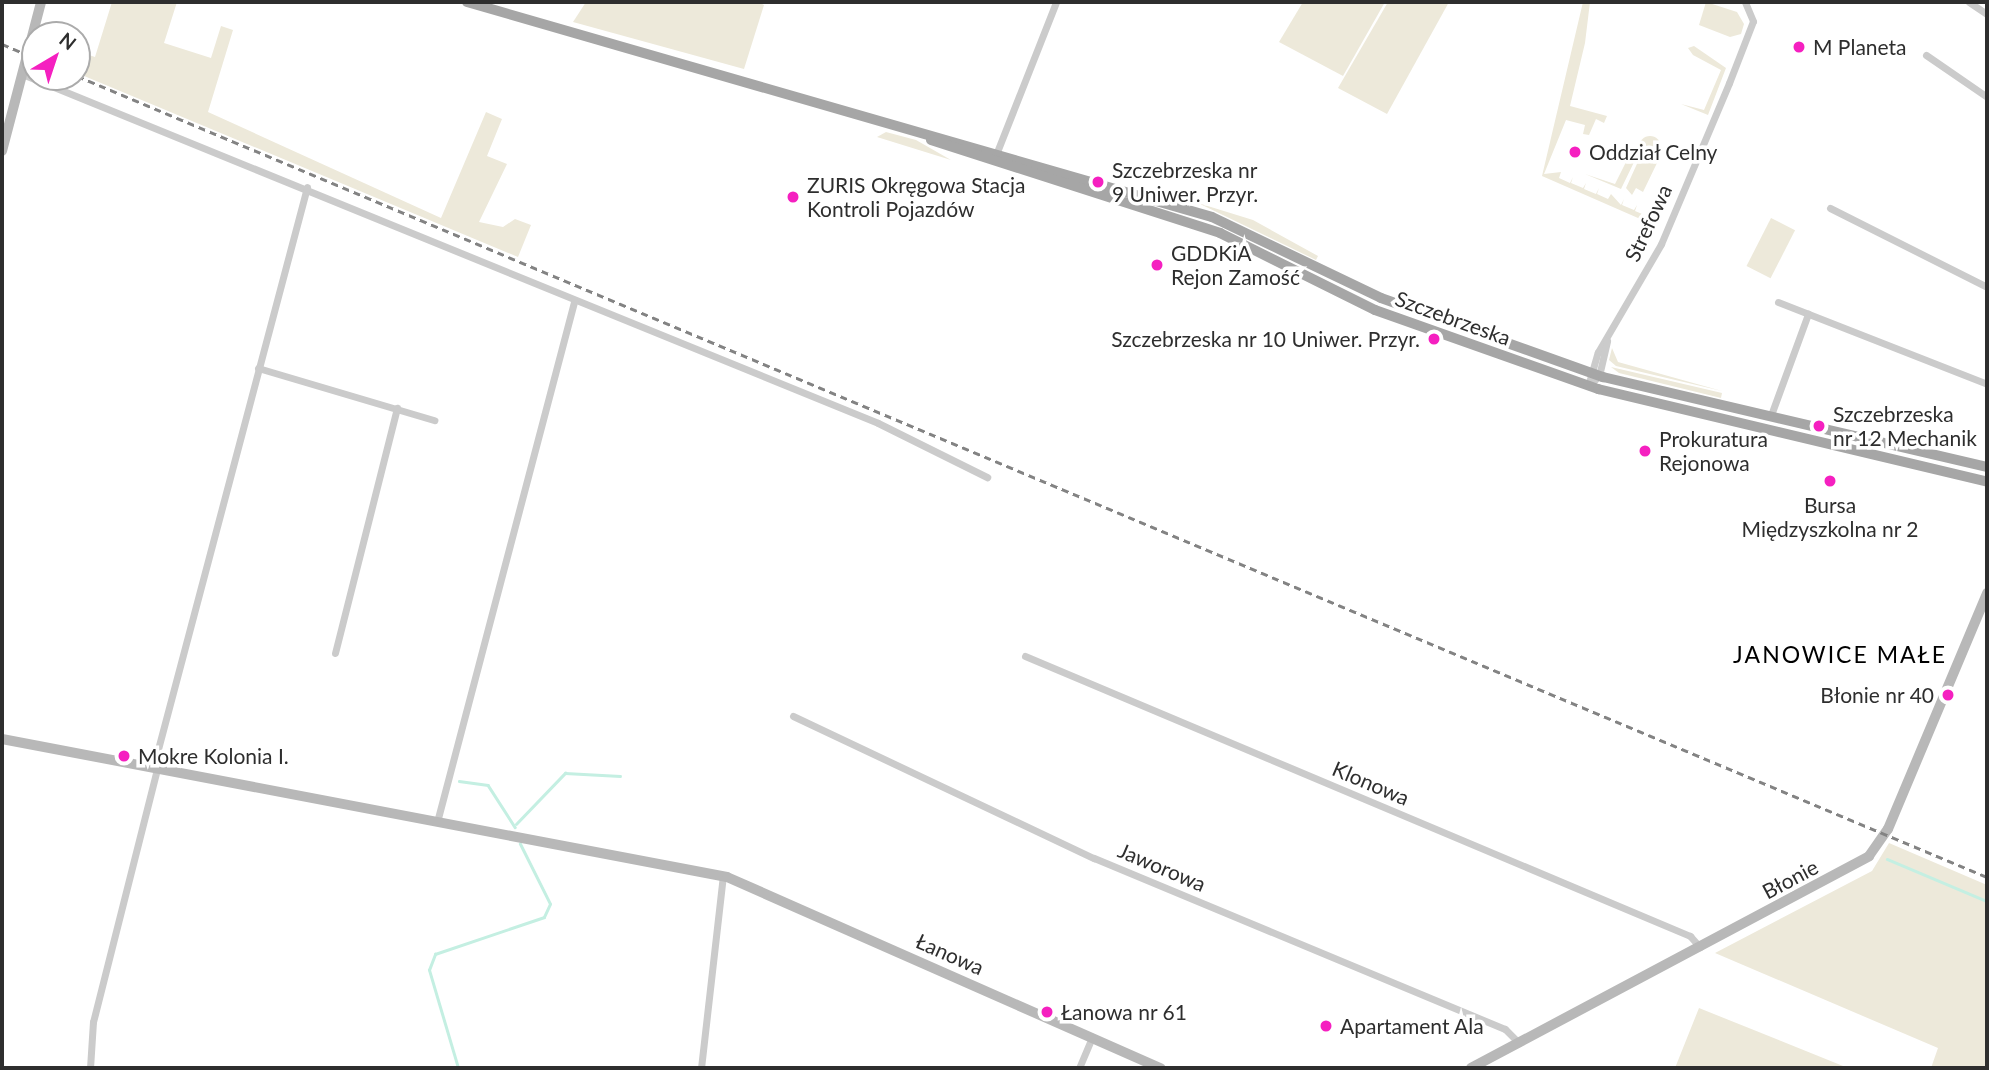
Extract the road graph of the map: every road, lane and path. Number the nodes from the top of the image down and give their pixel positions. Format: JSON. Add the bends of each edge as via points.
{"nodes":[{"id":1,"x":41,"y":2,"type":"edge"},
{"id":2,"x":467,"y":2,"type":"edge"},
{"id":3,"x":1056,"y":2,"type":"edge"},
{"id":4,"x":1745,"y":2,"type":"edge"},
{"id":5,"x":1969,"y":2,"type":"edge"},
{"id":6,"x":1987,"y":14,"type":"edge"},
{"id":7,"x":36,"y":21,"type":"edge"},
{"id":8,"x":1926,"y":55,"type":"dead end"},
{"id":9,"x":21,"y":78,"type":"edge"},
{"id":10,"x":65,"y":91,"type":"edge"},
{"id":11,"x":1987,"y":97,"type":"edge"},
{"id":12,"x":921,"y":135,"type":"junction"},
{"id":13,"x":2,"y":151,"type":"edge"},
{"id":14,"x":996,"y":152,"type":"junction"},
{"id":15,"x":992,"y":164,"type":"junction"},
{"id":16,"x":307,"y":187,"type":"junction"},
{"id":17,"x":1830,"y":208,"type":"dead end"},
{"id":18,"x":1987,"y":287,"type":"edge"},
{"id":19,"x":574,"y":302,"type":"junction"},
{"id":20,"x":1778,"y":302,"type":"dead end"},
{"id":21,"x":1808,"y":314,"type":"junction"},
{"id":22,"x":258,"y":369,"type":"junction"},
{"id":23,"x":1593,"y":374,"type":"junction"},
{"id":24,"x":1987,"y":384,"type":"edge"},
{"id":25,"x":1588,"y":386,"type":"junction"},
{"id":26,"x":397,"y":408,"type":"junction"},
{"id":27,"x":1771,"y":415,"type":"junction"},
{"id":28,"x":434,"y":419,"type":"dead end"},
{"id":29,"x":1987,"y":467,"type":"edge"},
{"id":30,"x":987,"y":477,"type":"dead end"},
{"id":31,"x":1987,"y":482,"type":"edge"},
{"id":32,"x":1987,"y":593,"type":"edge"},
{"id":33,"x":335,"y":653,"type":"dead end"},
{"id":34,"x":1025,"y":656,"type":"dead end"},
{"id":35,"x":793,"y":716,"type":"dead end"},
{"id":36,"x":2,"y":739,"type":"edge"},
{"id":37,"x":155,"y":769,"type":"junction"},
{"id":38,"x":437,"y":822,"type":"junction"},
{"id":39,"x":723,"y":876,"type":"junction"},
{"id":40,"x":1700,"y":947,"type":"junction"},
{"id":41,"x":1091,"y":1037,"type":"junction"},
{"id":42,"x":1519,"y":1043,"type":"junction"},
{"id":43,"x":90,"y":1068,"type":"edge"},
{"id":44,"x":701,"y":1068,"type":"edge"},
{"id":45,"x":1079,"y":1068,"type":"edge"},
{"id":46,"x":1161,"y":1068,"type":"edge"},
{"id":47,"x":1471,"y":1068,"type":"edge"}],
"edges":[{"from":1,"to":7,"type":"street"},
{"from":2,"to":12,"type":"main road"},
{"from":3,"to":14,"type":"street"},
{"from":4,"to":23,"type":"street","name":"Strefowa","via":[[1753,18],[1738,61],[1661,243]]},
{"from":5,"to":6,"type":"street"},
{"from":8,"to":11,"type":"street"},
{"from":9,"to":13,"type":"street"},
{"from":10,"to":16,"type":"street"},
{"from":12,"to":14,"type":"main road","name":"Szczebrzeska"},
{"from":12,"to":15,"type":"main road","name":"Szczebrzeska"},
{"from":14,"to":15,"type":"street"},
{"from":14,"to":23,"type":"main road","name":"Szczebrzeska","via":[[1226,221],[1381,298]]},
{"from":15,"to":25,"type":"main road","name":"Szczebrzeska","via":[[1220,233],[1375,310]]},
{"from":16,"to":19,"type":"street"},
{"from":16,"to":22,"type":"street"},
{"from":17,"to":18,"type":"street"},
{"from":19,"to":30,"type":"street","via":[[890,428]]},
{"from":19,"to":38,"type":"street"},
{"from":20,"to":21,"type":"street"},
{"from":21,"to":24,"type":"street"},
{"from":21,"to":27,"type":"street"},
{"from":22,"to":26,"type":"street"},
{"from":22,"to":37,"type":"street"},
{"from":23,"to":25,"type":"street"},
{"from":23,"to":27,"type":"main road","name":"Szczebrzeska"},
{"from":25,"to":31,"type":"main road","name":"Szczebrzeska"},
{"from":26,"to":28,"type":"street"},
{"from":26,"to":33,"type":"street"},
{"from":27,"to":29,"type":"main road","name":"Szczebrzeska"},
{"from":32,"to":40,"type":"street","name":"Błonie","via":[[1875,850]]},
{"from":34,"to":40,"type":"street","name":"Klonowa","via":[[1690,936]]},
{"from":35,"to":42,"type":"street","name":"Jaworowa","via":[[1094,858],[1505,1029]]},
{"from":36,"to":37,"type":"street","name":"Łanowa"},
{"from":37,"to":38,"type":"street","name":"Łanowa"},
{"from":37,"to":43,"type":"street","via":[[93,1022]]},
{"from":38,"to":39,"type":"street","name":"Łanowa"},
{"from":39,"to":41,"type":"street","name":"Łanowa"},
{"from":39,"to":44,"type":"street"},
{"from":40,"to":42,"type":"street","name":"Błonie"},
{"from":41,"to":45,"type":"street"},
{"from":41,"to":46,"type":"street","name":"Łanowa"},
{"from":42,"to":47,"type":"street","name":"Błonie"}]}
